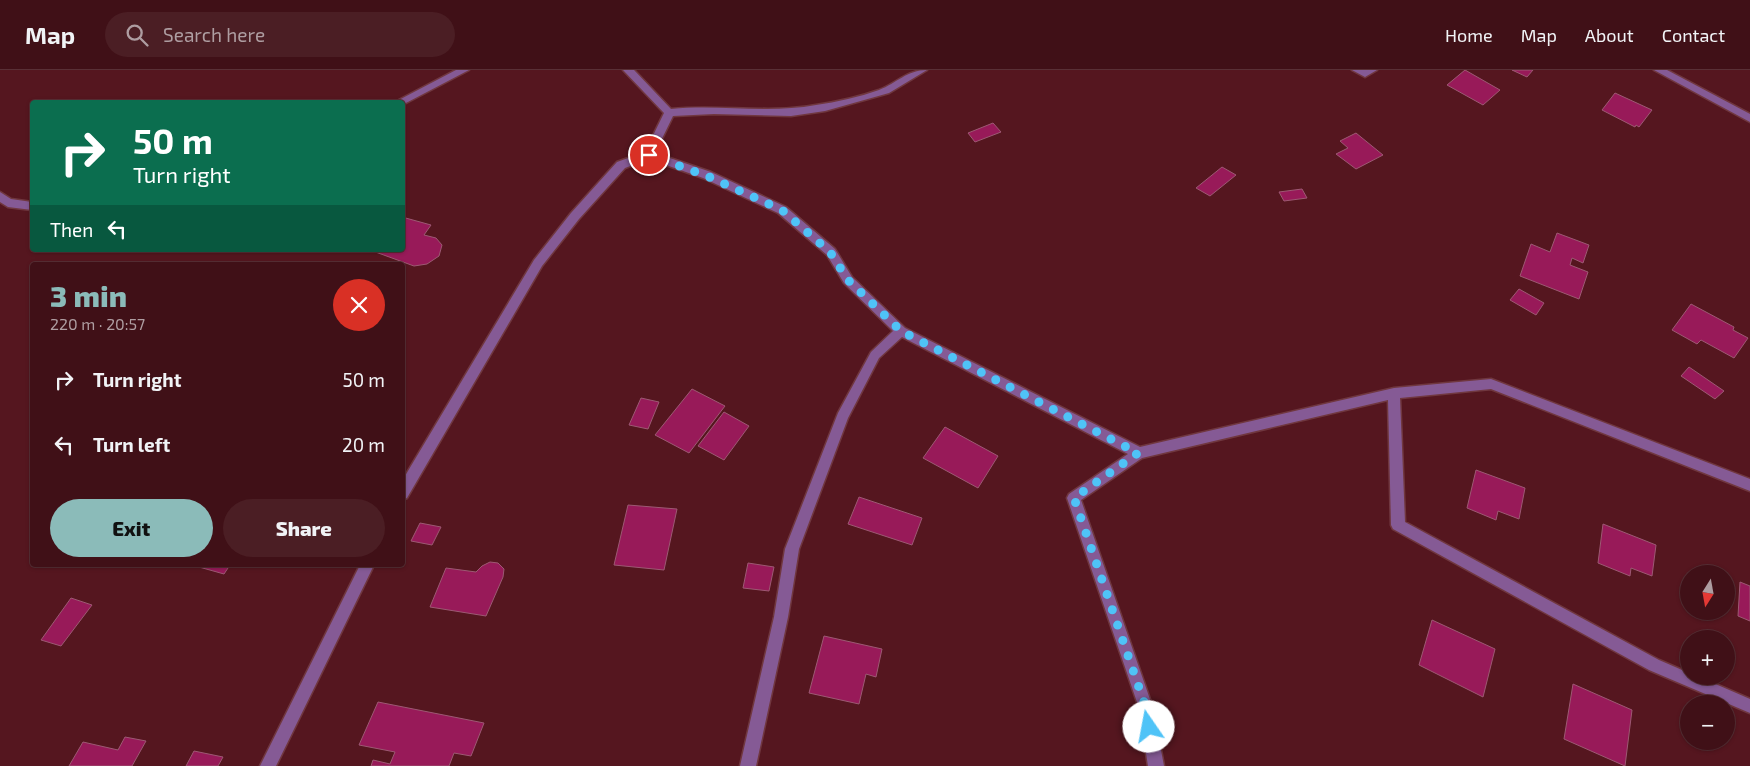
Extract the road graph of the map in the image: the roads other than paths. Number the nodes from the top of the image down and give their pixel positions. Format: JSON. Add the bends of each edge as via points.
{"nodes":[{"id":1,"x":464,"y":70,"type":"edge"},
{"id":2,"x":628,"y":70,"type":"edge"},
{"id":3,"x":922,"y":70,"type":"edge"},
{"id":4,"x":1357,"y":70,"type":"edge"},
{"id":5,"x":1372,"y":70,"type":"edge"},
{"id":6,"x":1659,"y":70,"type":"edge"},
{"id":7,"x":404,"y":100,"type":"edge"},
{"id":8,"x":668,"y":113,"type":"junction"},
{"id":9,"x":1750,"y":118,"type":"edge"},
{"id":10,"x":649,"y":155,"type":"junction"},
{"id":11,"x":0,"y":196,"type":"edge"},
{"id":12,"x":30,"y":206,"type":"edge"},
{"id":13,"x":901,"y":331,"type":"junction"},
{"id":14,"x":1394,"y":393,"type":"junction"},
{"id":15,"x":1138,"y":453,"type":"junction"},
{"id":16,"x":1750,"y":485,"type":"edge"},
{"id":17,"x":405,"y":489,"type":"edge"},
{"id":18,"x":366,"y":567,"type":"edge"},
{"id":19,"x":1750,"y":706,"type":"edge"},
{"id":20,"x":268,"y":766,"type":"edge"},
{"id":21,"x":748,"y":766,"type":"edge"},
{"id":22,"x":1156,"y":766,"type":"edge"}],
"edges":[{"from":1,"to":7,"type":"street"},
{"from":2,"to":8,"type":"street"},
{"from":3,"to":8,"type":"street","via":[[884,91],[851,102],[804,110],[728,112],[693,109]]},
{"from":4,"to":5,"type":"street","via":[[1365,74]]},
{"from":6,"to":9,"type":"street"},
{"from":8,"to":10,"type":"street"},
{"from":10,"to":13,"type":"street","via":[[707,176],[782,210],[830,252],[848,280]]},
{"from":10,"to":17,"type":"street","via":[[621,165],[538,263]]},
{"from":11,"to":12,"type":"street","via":[[8,203]]},
{"from":13,"to":15,"type":"street"},
{"from":13,"to":21,"type":"street","via":[[875,355],[842,417],[792,549],[781,617]]},
{"from":14,"to":15,"type":"street"},
{"from":14,"to":16,"type":"street","via":[[1491,384]]},
{"from":14,"to":19,"type":"street","via":[[1398,525],[1654,665]]},
{"from":15,"to":22,"type":"street","via":[[1074,498],[1146,708]]},
{"from":18,"to":20,"type":"street"}]}
